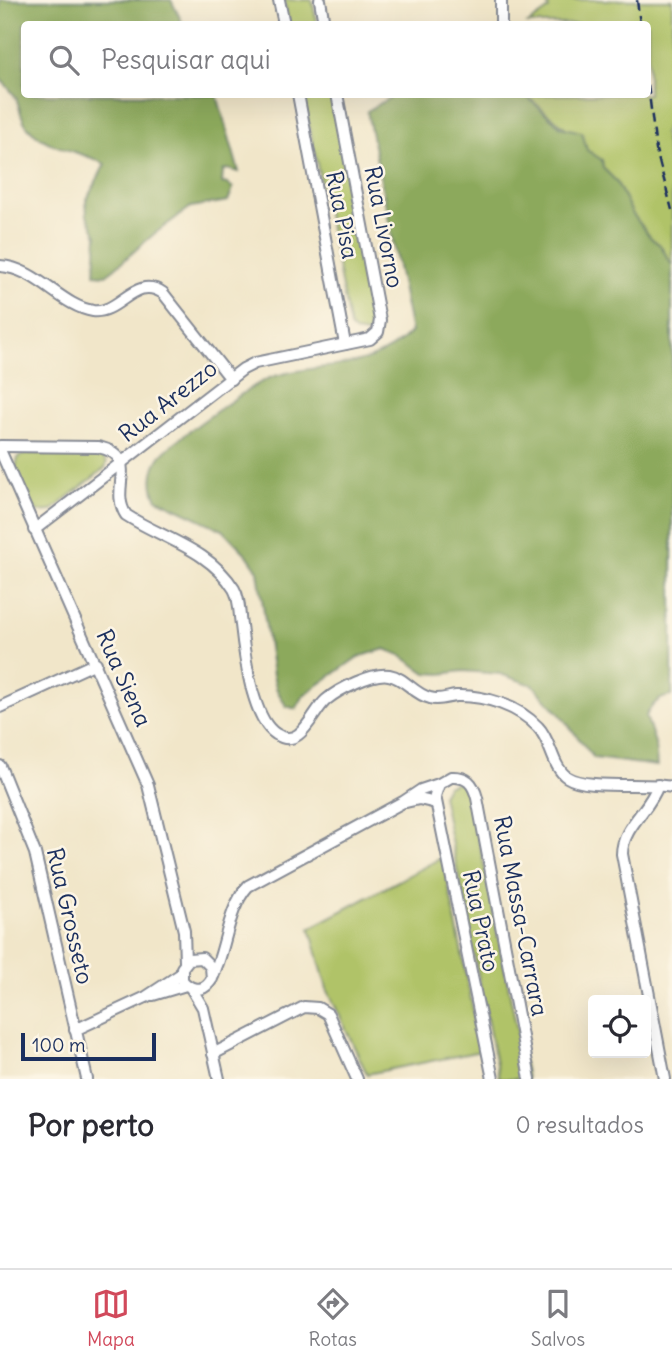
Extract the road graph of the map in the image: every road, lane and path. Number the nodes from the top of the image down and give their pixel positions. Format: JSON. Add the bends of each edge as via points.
{"nodes":[{"id":1,"x":279,"y":0,"type":"edge"},
{"id":2,"x":320,"y":0,"type":"edge"},
{"id":3,"x":501,"y":0,"type":"edge"},
{"id":4,"x":283,"y":21,"type":"edge"},
{"id":5,"x":324,"y":21,"type":"edge"},
{"id":6,"x":501,"y":21,"type":"edge"},
{"id":7,"x":299,"y":98,"type":"edge"},
{"id":8,"x":338,"y":98,"type":"edge"},
{"id":9,"x":0,"y":266,"type":"edge"},
{"id":10,"x":345,"y":344,"type":"junction"},
{"id":11,"x":231,"y":379,"type":"junction"},
{"id":12,"x":0,"y":448,"type":"edge"},
{"id":13,"x":122,"y":463,"type":"junction"},
{"id":14,"x":34,"y":530,"type":"junction"},
{"id":15,"x":96,"y":663,"type":"junction"},
{"id":16,"x":0,"y":707,"type":"edge"},
{"id":17,"x":0,"y":766,"type":"edge"},
{"id":18,"x":439,"y":784,"type":"junction"},
{"id":19,"x":658,"y":785,"type":"junction"},
{"id":20,"x":672,"y":787,"type":"edge"},
{"id":21,"x":403,"y":802,"type":"junction"},
{"id":22,"x":436,"y":803,"type":"junction"},
{"id":23,"x":184,"y":931,"type":"junction"},
{"id":24,"x":223,"y":943,"type":"junction"},
{"id":25,"x":200,"y":958,"type":"junction"},
{"id":26,"x":185,"y":962,"type":"junction"},
{"id":27,"x":181,"y":974,"type":"junction"},
{"id":28,"x":210,"y":982,"type":"junction"},
{"id":29,"x":188,"y":987,"type":"junction"},
{"id":30,"x":146,"y":997,"type":"junction"},
{"id":31,"x":203,"y":1008,"type":"junction"},
{"id":32,"x":75,"y":1030,"type":"junction"},
{"id":33,"x":213,"y":1054,"type":"junction"},
{"id":34,"x":87,"y":1079,"type":"edge"},
{"id":35,"x":219,"y":1079,"type":"edge"},
{"id":36,"x":357,"y":1079,"type":"edge"},
{"id":37,"x":493,"y":1079,"type":"edge"},
{"id":38,"x":530,"y":1079,"type":"edge"},
{"id":39,"x":665,"y":1079,"type":"edge"}],
"edges":[{"from":1,"to":4,"type":"street"},
{"from":2,"to":5,"type":"street"},
{"from":3,"to":6,"type":"street"},
{"from":7,"to":10,"type":"street","name":"Rua Pisa"},
{"from":8,"to":10,"type":"street","name":"Rua Livorno","via":[[380,320],[378,332],[370,339]]},
{"from":9,"to":11,"type":"street","via":[[23,271],[85,309],[99,312],[137,290],[157,290]]},
{"from":10,"to":11,"type":"street","name":"Rua Arezzo","via":[[255,363]]},
{"from":11,"to":13,"type":"street","name":"Rua Arezzo"},
{"from":12,"to":13,"type":"street","via":[[98,447],[114,452]]},
{"from":12,"to":14,"type":"street","name":"Rua Siena"},
{"from":13,"to":14,"type":"street","name":"Rua Arezzo"},
{"from":13,"to":19,"type":"street","via":[[119,501],[126,514],[208,559],[234,589],[253,691],[265,722],[277,736],[291,738],[302,733],[326,700],[363,679],[389,674],[428,698],[478,698],[519,712],[547,737],[562,772],[571,779]]},
{"from":14,"to":15,"type":"street","name":"Rua Siena"},
{"from":15,"to":16,"type":"street"},
{"from":15,"to":23,"type":"street","name":"Rua Siena","via":[[148,785]]},
{"from":17,"to":32,"type":"street","name":"Rua Grosseto","via":[[35,853]]},
{"from":18,"to":21,"type":"street"},
{"from":18,"to":22,"type":"street","name":"Rua Prato"},
{"from":18,"to":38,"type":"street","name":"Rua Massa-Carrara","via":[[451,777],[474,786]]},
{"from":19,"to":20,"type":"street"},
{"from":19,"to":39,"type":"street","via":[[622,841],[622,854]]},
{"from":21,"to":22,"type":"street"},
{"from":21,"to":24,"type":"street","via":[[248,886],[237,902]]},
{"from":22,"to":37,"type":"street","name":"Rua Prato"},
{"from":23,"to":25,"type":"street","name":"Rua Siena"},
{"from":23,"to":26,"type":"street","name":"Rua Siena"},
{"from":24,"to":25,"type":"street","via":[[214,954]]},
{"from":24,"to":28,"type":"street"},
{"from":25,"to":26,"type":"street"},
{"from":25,"to":28,"type":"street","via":[[211,967]]},
{"from":26,"to":27,"type":"street"},
{"from":27,"to":29,"type":"street"},
{"from":27,"to":30,"type":"street"},
{"from":28,"to":29,"type":"street","via":[[199,989]]},
{"from":28,"to":31,"type":"street"},
{"from":29,"to":30,"type":"street"},
{"from":29,"to":31,"type":"street"},
{"from":30,"to":32,"type":"street"},
{"from":31,"to":33,"type":"street"},
{"from":32,"to":34,"type":"street","name":"Rua Grosseto"},
{"from":33,"to":35,"type":"street"},
{"from":33,"to":36,"type":"street","via":[[313,1006],[328,1014]]}]}
